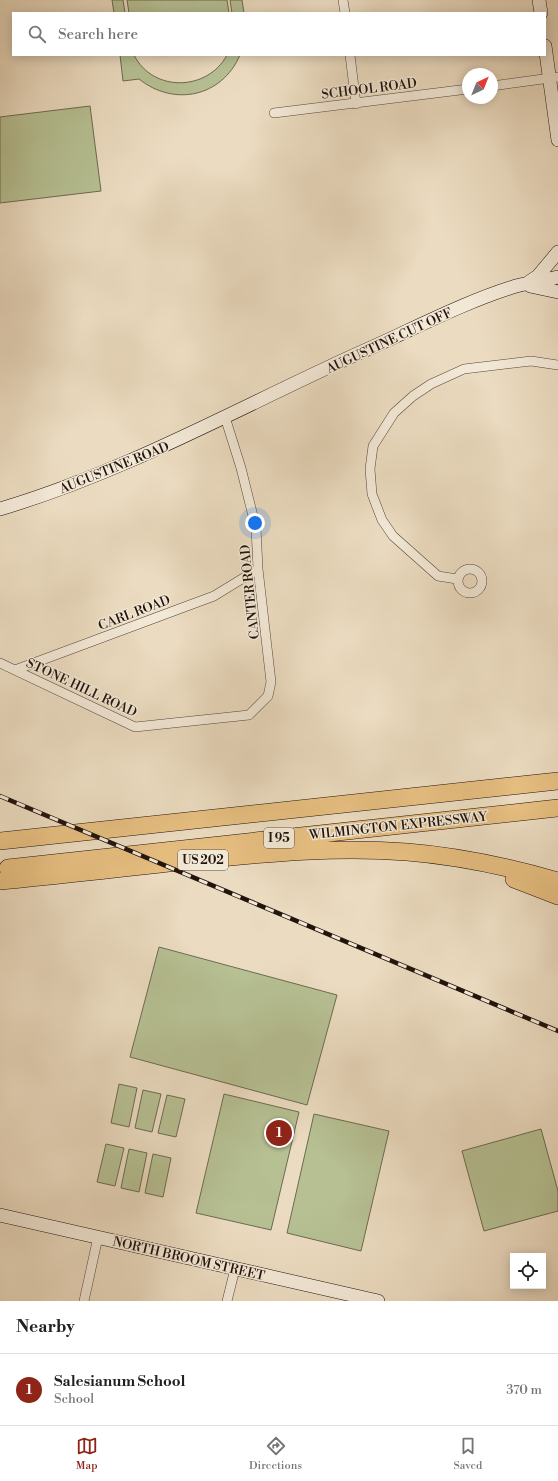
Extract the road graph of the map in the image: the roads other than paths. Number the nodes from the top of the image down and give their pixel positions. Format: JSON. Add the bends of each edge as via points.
{"nodes":[{"id":1,"x":343,"y":0,"type":"edge"},
{"id":2,"x":539,"y":0,"type":"edge"},
{"id":3,"x":345,"y":12,"type":"edge"},
{"id":4,"x":541,"y":12,"type":"edge"},
{"id":5,"x":546,"y":50,"type":"edge"},
{"id":6,"x":350,"y":56,"type":"edge"},
{"id":7,"x":554,"y":78,"type":"edge"},
{"id":8,"x":498,"y":85,"type":"edge"},
{"id":9,"x":462,"y":90,"type":"edge"},
{"id":10,"x":356,"y":104,"type":"junction"},
{"id":11,"x":274,"y":113,"type":"dead end"},
{"id":12,"x":558,"y":140,"type":"edge"},
{"id":13,"x":558,"y":252,"type":"edge"},
{"id":14,"x":558,"y":277,"type":"edge"},
{"id":15,"x":524,"y":285,"type":"junction"},
{"id":16,"x":558,"y":292,"type":"edge"},
{"id":17,"x":558,"y":365,"type":"edge"},
{"id":18,"x":225,"y":417,"type":"junction"},
{"id":19,"x":0,"y":509,"type":"edge"},
{"id":20,"x":258,"y":569,"type":"junction"},
{"id":21,"x":457,"y":579,"type":"dead end"},
{"id":22,"x":0,"y":663,"type":"edge"},
{"id":23,"x":15,"y":670,"type":"junction"},
{"id":24,"x":268,"y":696,"type":"joint"},
{"id":25,"x":558,"y":781,"type":"edge"},
{"id":26,"x":558,"y":808,"type":"edge"},
{"id":27,"x":0,"y":841,"type":"edge"},
{"id":28,"x":407,"y":852,"type":"junction"},
{"id":29,"x":0,"y":869,"type":"edge"},
{"id":30,"x":0,"y":881,"type":"edge"},
{"id":31,"x":558,"y":881,"type":"edge"},
{"id":32,"x":558,"y":896,"type":"edge"},
{"id":33,"x":0,"y":1215,"type":"edge"},
{"id":34,"x":98,"y":1237,"type":"junction"},
{"id":35,"x":235,"y":1269,"type":"junction"},
{"id":36,"x":336,"y":1296,"type":"edge"},
{"id":37,"x":84,"y":1301,"type":"edge"},
{"id":38,"x":228,"y":1301,"type":"edge"},
{"id":39,"x":378,"y":1301,"type":"edge"}],
"edges":[{"from":1,"to":3,"type":"street"},
{"from":2,"to":4,"type":"street"},
{"from":5,"to":7,"type":"street"},
{"from":6,"to":10,"type":"street"},
{"from":7,"to":8,"type":"street"},
{"from":7,"to":12,"type":"street"},
{"from":9,"to":10,"type":"street","name":"SCHOOL ROAD"},
{"from":10,"to":11,"type":"street","name":"SCHOOL ROAD"},
{"from":13,"to":15,"type":"street","via":[[538,276]]},
{"from":14,"to":15,"type":"street","name":"AUGUSTINE CUT OFF"},
{"from":15,"to":16,"type":"street"},
{"from":15,"to":18,"type":"street","name":"AUGUSTINE CUT OFF","via":[[470,303],[424,323]]},
{"from":17,"to":21,"type":"street","via":[[531,361],[464,369],[431,384],[413,396],[394,413],[373,446],[370,469],[372,494],[382,520],[393,536],[438,576]]},
{"from":18,"to":19,"type":"street","name":"AUGUSTINE ROAD","via":[[150,454],[70,486]]},
{"from":18,"to":20,"type":"street","name":"CANTER ROAD","via":[[242,468],[256,528]]},
{"from":20,"to":23,"type":"street","name":"CARL ROAD","via":[[214,596]]},
{"from":20,"to":24,"type":"street","name":"CANTER ROAD","via":[[271,682]]},
{"from":22,"to":23,"type":"street","name":"STONE HILL ROAD"},
{"from":23,"to":24,"type":"street","name":"STONE HILL ROAD","via":[[135,727],[249,714]]},
{"from":25,"to":27,"type":"highway","name":"WILMINGTON EXPRESSWAY","number":"I 95"},
{"from":26,"to":29,"type":"highway","name":"WILMINGTON EXPRESSWAY","number":"I 95"},
{"from":28,"to":30,"type":"highway","number":"US 202","via":[[305,851]]},
{"from":28,"to":31,"type":"highway","number":"US 202","via":[[468,860]]},
{"from":28,"to":32,"type":"highway","via":[[512,878]]},
{"from":33,"to":34,"type":"street","name":"NORTH BROOM STREET"},
{"from":34,"to":35,"type":"street","name":"NORTH BROOM STREET"},
{"from":34,"to":37,"type":"street"},
{"from":35,"to":36,"type":"street","name":"NORTH BROOM STREET"},
{"from":35,"to":38,"type":"street"},
{"from":36,"to":39,"type":"street","name":"NORTH BROOM STREET"}]}
